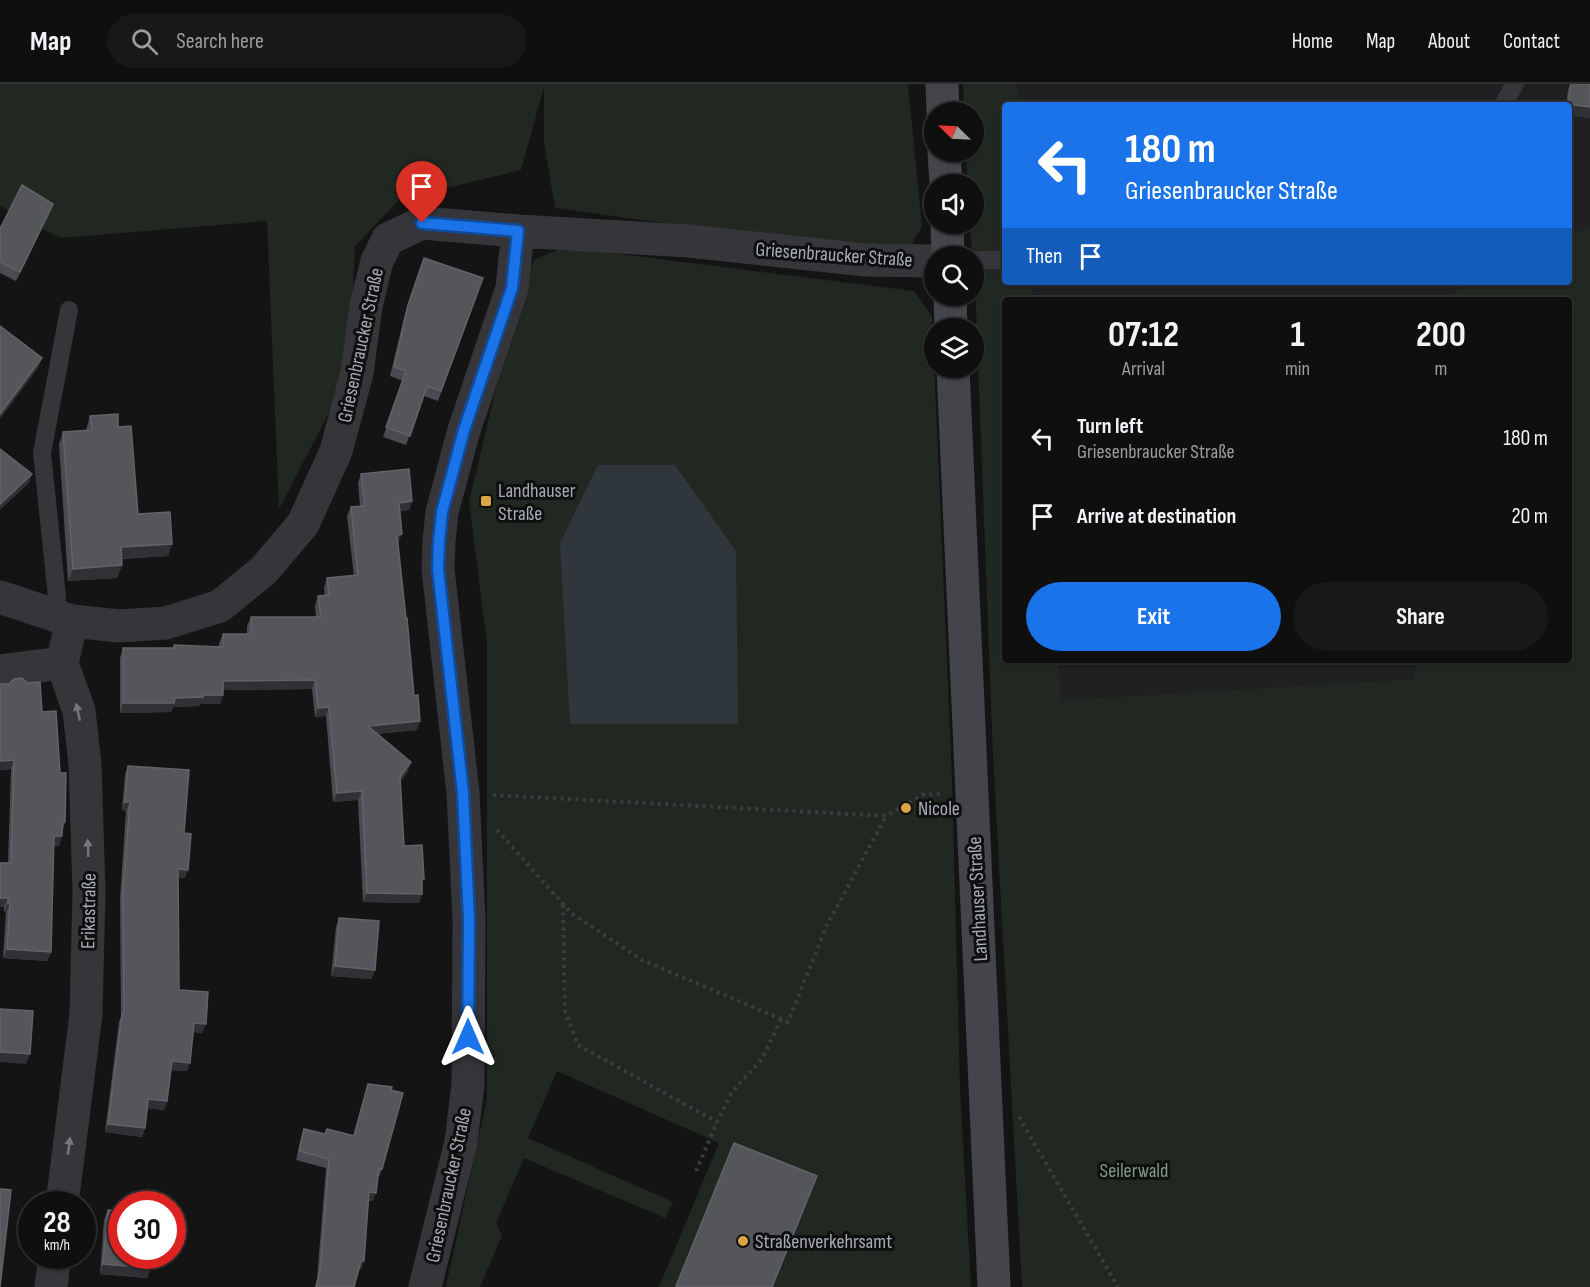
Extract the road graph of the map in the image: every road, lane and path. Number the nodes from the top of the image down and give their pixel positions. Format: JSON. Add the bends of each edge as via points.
{"nodes":[{"id":1,"x":942,"y":84,"type":"edge"},
{"id":2,"x":1515,"y":84,"type":"edge"},
{"id":3,"x":943,"y":102,"type":"edge"},
{"id":4,"x":1505,"y":102,"type":"edge"},
{"id":5,"x":518,"y":231,"type":"junction"},
{"id":6,"x":984,"y":260,"type":"edge"},
{"id":7,"x":1002,"y":260,"type":"edge"},
{"id":8,"x":924,"y":261,"type":"edge"},
{"id":9,"x":69,"y":310,"type":"dead end"},
{"id":10,"x":953,"y":378,"type":"edge"},
{"id":11,"x":0,"y":597,"type":"edge"},
{"id":12,"x":61,"y":618,"type":"junction"},
{"id":13,"x":62,"y":663,"type":"junction"},
{"id":14,"x":0,"y":671,"type":"edge"},
{"id":15,"x":463,"y":793,"type":"junction"},
{"id":16,"x":972,"y":794,"type":"junction"},
{"id":17,"x":886,"y":816,"type":"junction"},
{"id":18,"x":563,"y":905,"type":"junction"},
{"id":19,"x":781,"y":1019,"type":"junction"},
{"id":20,"x":1013,"y":1107,"type":"dead end"},
{"id":21,"x":717,"y":1122,"type":"junction"},
{"id":22,"x":696,"y":1171,"type":"dead end"},
{"id":23,"x":64,"y":1191,"type":"edge"},
{"id":24,"x":53,"y":1269,"type":"edge"},
{"id":25,"x":51,"y":1287,"type":"edge"},
{"id":26,"x":425,"y":1287,"type":"edge"},
{"id":27,"x":994,"y":1287,"type":"edge"},
{"id":28,"x":1118,"y":1287,"type":"edge"}],
"edges":[{"from":1,"to":3,"type":"main road"},
{"from":2,"to":4,"type":"lane"},
{"from":5,"to":8,"type":"street","name":"Griesenbraucker Straße","via":[[689,241],[865,260]]},
{"from":5,"to":12,"type":"street","name":"Griesenbraucker Straße","via":[[422,223],[388,239],[377,261],[357,373],[336,451],[303,524],[264,570],[220,606],[166,624],[119,626]]},
{"from":5,"to":15,"type":"street","name":"Griesenbraucker Straße","via":[[512,288],[464,430],[442,512],[439,541],[438,569]]},
{"from":6,"to":7,"type":"lane"},
{"from":9,"to":12,"type":"lane","via":[[42,453]]},
{"from":10,"to":16,"type":"main road","name":"Landhauser Straße"},
{"from":11,"to":12,"type":"street","name":"Griesenbraucker Straße"},
{"from":12,"to":13,"type":"street"},
{"from":13,"to":14,"type":"street"},
{"from":23,"to":13,"type":"street","name":"Erikastraße","one_way":true,"via":[[86,1014],[89,891],[85,764],[79,711]]},
{"from":15,"to":17,"type":"path"},
{"from":15,"to":18,"type":"path"},
{"from":15,"to":26,"type":"street","name":"Griesenbraucker Straße","via":[[469,919],[468,1084],[461,1142]]},
{"from":16,"to":17,"type":"path","via":[[922,795]]},
{"from":16,"to":27,"type":"main road","name":"Landhauser Straße"},
{"from":17,"to":19,"type":"path","via":[[827,925],[788,1022]]},
{"from":18,"to":19,"type":"path","via":[[642,960]]},
{"from":18,"to":21,"type":"path","via":[[566,1011],[578,1045]]},
{"from":19,"to":21,"type":"path","via":[[762,1059],[732,1092]]},
{"from":20,"to":28,"type":"path"},
{"from":21,"to":22,"type":"path"},
{"from":24,"to":25,"type":"street"}]}
